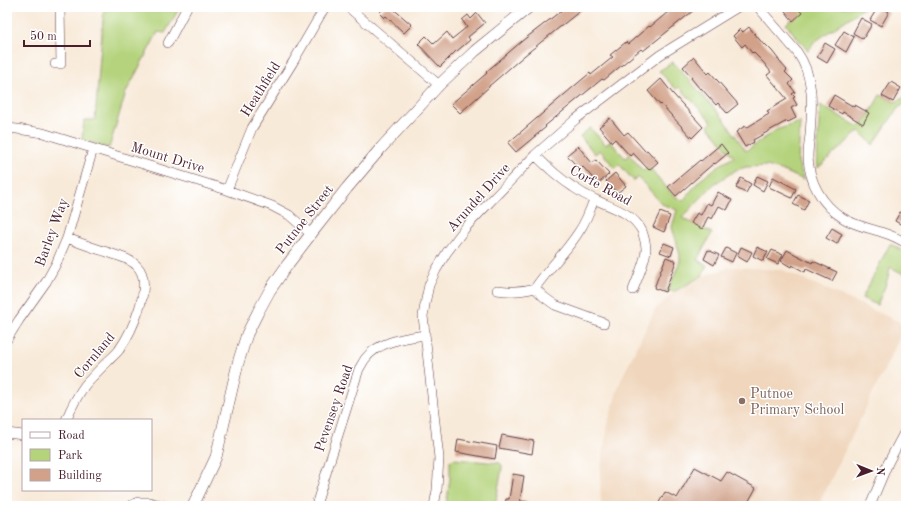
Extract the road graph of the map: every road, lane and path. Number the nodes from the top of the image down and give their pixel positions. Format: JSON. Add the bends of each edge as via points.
{"nodes":[{"id":1,"x":60,"y":7,"type":"edge"},
{"id":2,"x":325,"y":7,"type":"edge"},
{"id":3,"x":348,"y":7,"type":"edge"},
{"id":4,"x":529,"y":7,"type":"edge"},
{"id":5,"x":738,"y":7,"type":"edge"},
{"id":6,"x":758,"y":7,"type":"edge"},
{"id":7,"x":184,"y":8,"type":"edge"},
{"id":8,"x":359,"y":10,"type":"edge"},
{"id":9,"x":168,"y":43,"type":"dead end"},
{"id":10,"x":55,"y":64,"type":"dead end"},
{"id":11,"x":439,"y":85,"type":"junction"},
{"id":12,"x":7,"y":128,"type":"edge"},
{"id":13,"x":93,"y":148,"type":"junction"},
{"id":14,"x":535,"y":155,"type":"junction"},
{"id":15,"x":227,"y":190,"type":"junction"},
{"id":16,"x":594,"y":199,"type":"junction"},
{"id":17,"x":311,"y":234,"type":"junction"},
{"id":18,"x":66,"y":238,"type":"junction"},
{"id":19,"x":906,"y":243,"type":"edge"},
{"id":20,"x":535,"y":288,"type":"junction"},
{"id":21,"x":497,"y":290,"type":"dead end"},
{"id":22,"x":633,"y":290,"type":"dead end"},
{"id":23,"x":604,"y":323,"type":"dead end"},
{"id":24,"x":425,"y":335,"type":"junction"},
{"id":25,"x":7,"y":339,"type":"edge"},
{"id":26,"x":66,"y":419,"type":"edge"},
{"id":27,"x":906,"y":429,"type":"edge"},
{"id":28,"x":7,"y":433,"type":"edge"},
{"id":29,"x":22,"y":435,"type":"edge"},
{"id":30,"x":130,"y":506,"type":"edge"},
{"id":31,"x":165,"y":506,"type":"edge"},
{"id":32,"x":193,"y":506,"type":"edge"},
{"id":33,"x":318,"y":506,"type":"edge"},
{"id":34,"x":434,"y":506,"type":"edge"},
{"id":35,"x":870,"y":506,"type":"edge"}],
"edges":[{"from":1,"to":10,"type":"street","via":[[61,64]]},
{"from":2,"to":15,"type":"street","name":"Heathfield","via":[[252,128]]},
{"from":3,"to":8,"type":"street"},
{"from":4,"to":11,"type":"street","name":"Putnoe Street","via":[[475,50]]},
{"from":5,"to":14,"type":"street","name":"Arundel Drive","via":[[660,55],[576,119]]},
{"from":6,"to":19,"type":"street","via":[[798,52],[806,66],[812,95],[808,156],[815,187],[826,204],[843,218],[855,225],[884,233]]},
{"from":7,"to":9,"type":"street"},
{"from":8,"to":11,"type":"street"},
{"from":11,"to":17,"type":"street","name":"Putnoe Street","via":[[362,171]]},
{"from":12,"to":13,"type":"street","name":"Mount Drive","via":[[43,133]]},
{"from":13,"to":15,"type":"street","name":"Mount Drive"},
{"from":13,"to":18,"type":"street","name":"Barley Way"},
{"from":14,"to":16,"type":"street","name":"Corfe Road","via":[[551,172]]},
{"from":14,"to":24,"type":"street","name":"Arundel Drive","via":[[466,228],[436,270],[429,285],[423,316]]},
{"from":15,"to":17,"type":"street","name":"Mount Drive","via":[[272,206],[289,215]]},
{"from":16,"to":20,"type":"street","via":[[578,233]]},
{"from":16,"to":22,"type":"street","name":"Corfe Road","via":[[632,217],[644,237],[646,250]]},
{"from":17,"to":32,"type":"street","name":"Putnoe Street","via":[[270,290],[247,334],[216,457]]},
{"from":18,"to":25,"type":"street","name":"Barley Way","via":[[46,282]]},
{"from":18,"to":26,"type":"street","name":"Cornland","via":[[125,258],[137,265],[143,273],[144,283],[135,321],[128,335],[118,351],[85,386]]},
{"from":20,"to":21,"type":"street","via":[[508,292]]},
{"from":20,"to":23,"type":"street","via":[[555,305]]},
{"from":24,"to":33,"type":"street","name":"Pevensey Road","via":[[404,338],[376,348],[359,369],[317,502]]},
{"from":24,"to":34,"type":"street","name":"Arundel Drive","via":[[439,458]]},
{"from":27,"to":35,"type":"street"},
{"from":28,"to":29,"type":"street"},
{"from":30,"to":31,"type":"street","via":[[138,502],[149,502]]}]}
